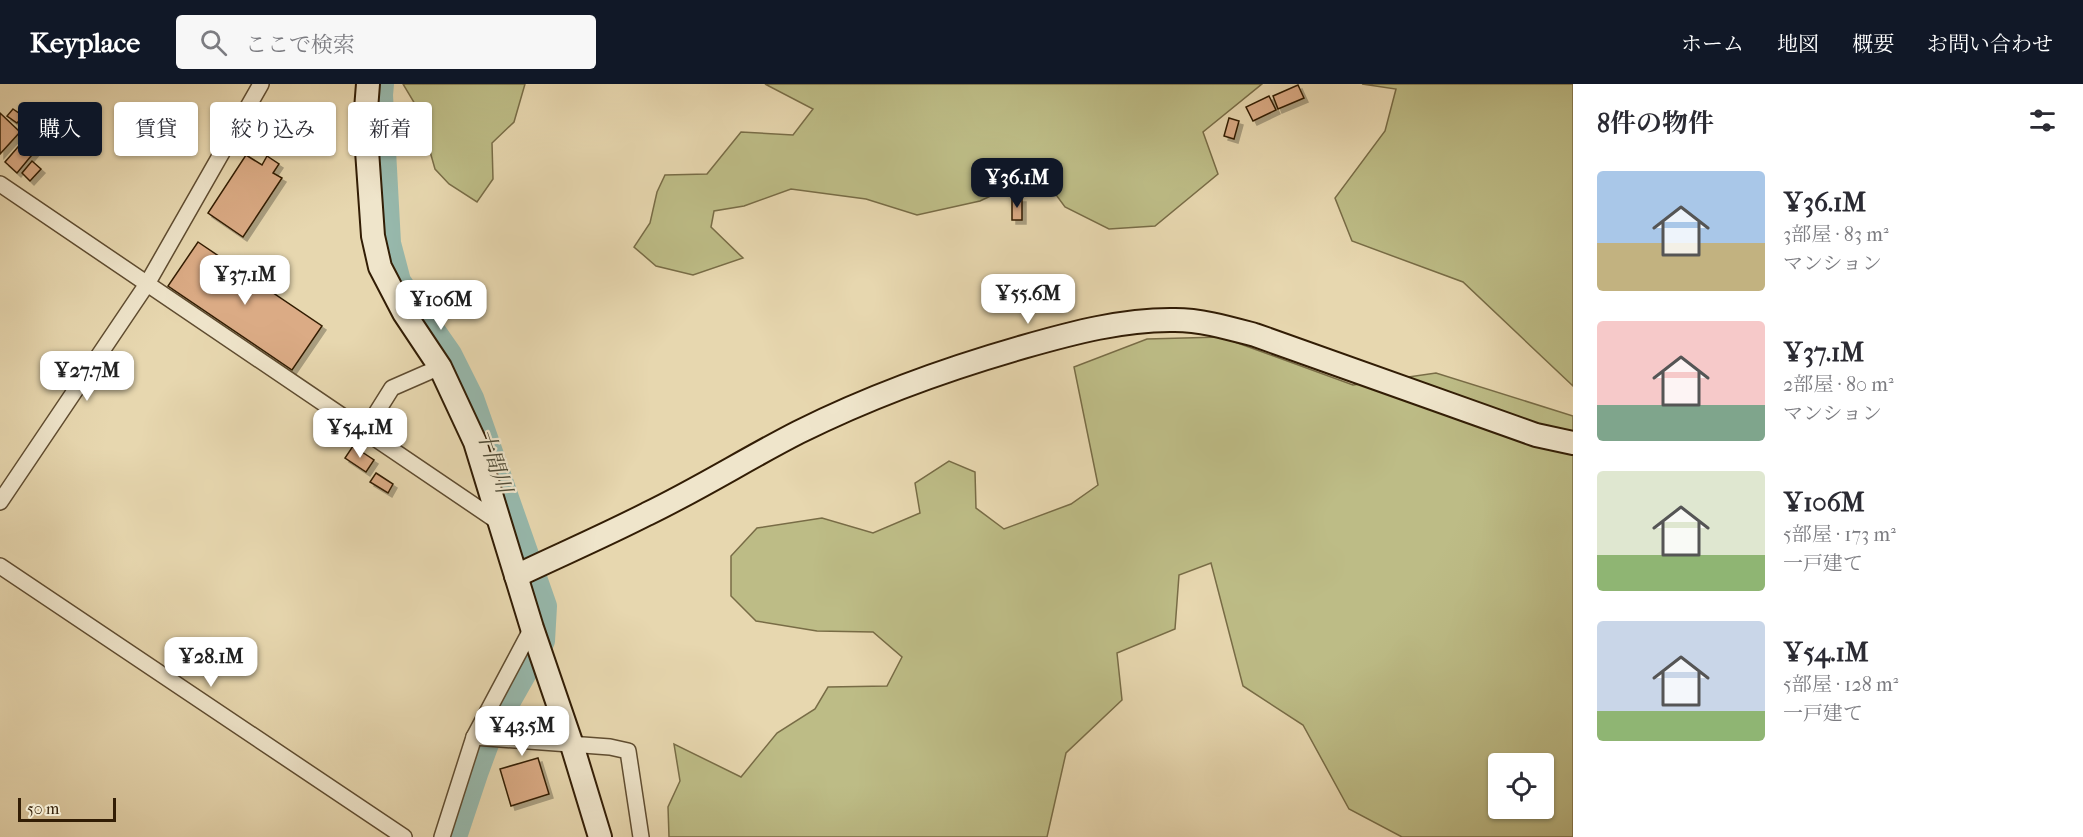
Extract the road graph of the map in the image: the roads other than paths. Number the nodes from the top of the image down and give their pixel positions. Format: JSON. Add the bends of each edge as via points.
{"nodes":[{"id":1,"x":261,"y":84,"type":"edge"},
{"id":2,"x":368,"y":84,"type":"edge"},
{"id":3,"x":0,"y":184,"type":"edge"},
{"id":4,"x":147,"y":284,"type":"junction"},
{"id":5,"x":440,"y":367,"type":"junction"},
{"id":6,"x":364,"y":431,"type":"junction"},
{"id":7,"x":1573,"y":443,"type":"edge"},
{"id":8,"x":0,"y":502,"type":"edge"},
{"id":9,"x":500,"y":523,"type":"junction"},
{"id":10,"x":0,"y":566,"type":"edge"},
{"id":11,"x":516,"y":576,"type":"junction"},
{"id":12,"x":532,"y":628,"type":"junction"},
{"id":13,"x":474,"y":737,"type":"junction"},
{"id":14,"x":572,"y":745,"type":"junction"},
{"id":15,"x":404,"y":837,"type":"edge"},
{"id":16,"x":442,"y":837,"type":"edge"},
{"id":17,"x":600,"y":837,"type":"edge"},
{"id":18,"x":641,"y":837,"type":"edge"}],
"edges":[{"from":1,"to":4,"type":"street"},
{"from":2,"to":5,"type":"street","via":[[365,122],[373,236],[380,267],[404,313]]},
{"from":3,"to":4,"type":"street"},
{"from":4,"to":6,"type":"street"},
{"from":4,"to":8,"type":"street"},
{"from":5,"to":6,"type":"street","via":[[392,388]]},
{"from":5,"to":9,"type":"street","via":[[475,442]]},
{"from":6,"to":9,"type":"street"},
{"from":7,"to":11,"type":"street","via":[[1536,435],[1255,335],[1211,324],[1141,321],[1034,344],[884,393],[800,432],[648,514]]},
{"from":9,"to":11,"type":"street"},
{"from":10,"to":15,"type":"street"},
{"from":11,"to":12,"type":"street"},
{"from":12,"to":13,"type":"street"},
{"from":12,"to":14,"type":"street"},
{"from":13,"to":14,"type":"street"},
{"from":13,"to":16,"type":"street"},
{"from":14,"to":17,"type":"street"},
{"from":14,"to":18,"type":"street","via":[[628,752]]}]}
